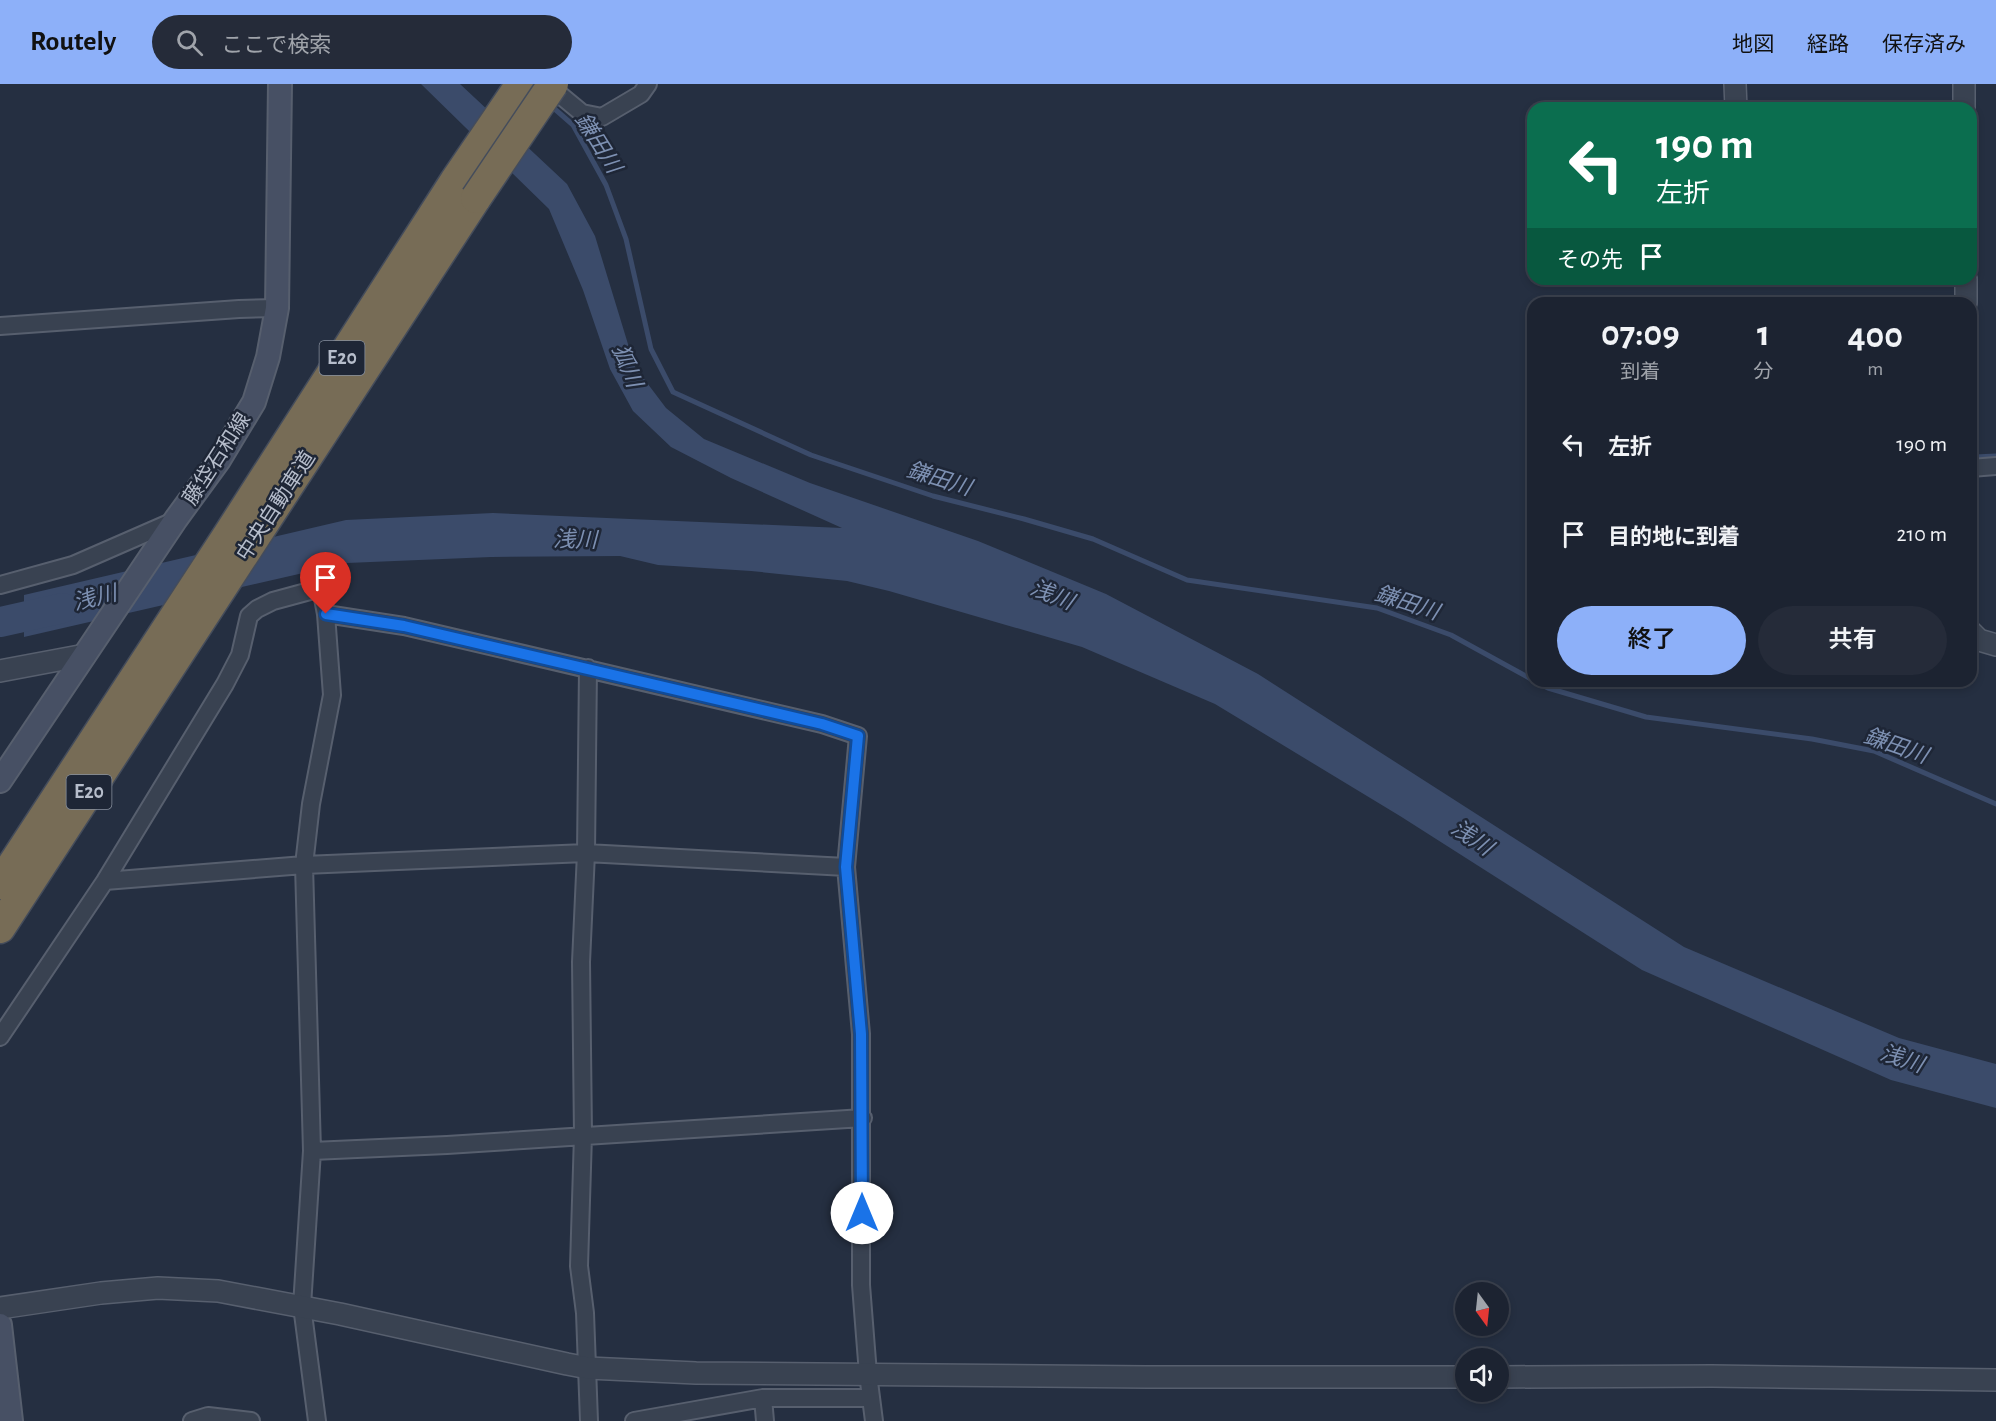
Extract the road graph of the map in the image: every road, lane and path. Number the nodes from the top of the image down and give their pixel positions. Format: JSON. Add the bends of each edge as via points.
{"nodes":[{"id":1,"x":280,"y":84,"type":"edge"},
{"id":2,"x":521,"y":84,"type":"edge"},
{"id":3,"x":547,"y":84,"type":"edge"},
{"id":4,"x":553,"y":84,"type":"edge"},
{"id":5,"x":648,"y":84,"type":"edge"},
{"id":6,"x":1735,"y":84,"type":"edge"},
{"id":7,"x":1964,"y":84,"type":"edge"},
{"id":8,"x":1736,"y":102,"type":"edge"},
{"id":9,"x":1964,"y":102,"type":"edge"},
{"id":10,"x":466,"y":190,"type":"junction"},
{"id":11,"x":277,"y":308,"type":"junction"},
{"id":12,"x":0,"y":326,"type":"edge"},
{"id":13,"x":1996,"y":466,"type":"edge"},
{"id":14,"x":1977,"y":468,"type":"edge"},
{"id":15,"x":176,"y":519,"type":"junction"},
{"id":16,"x":0,"y":585,"type":"edge"},
{"id":17,"x":326,"y":614,"type":"junction"},
{"id":18,"x":1977,"y":638,"type":"edge"},
{"id":19,"x":1996,"y":645,"type":"edge"},
{"id":20,"x":85,"y":655,"type":"junction"},
{"id":21,"x":588,"y":668,"type":"junction"},
{"id":22,"x":0,"y":671,"type":"edge"},
{"id":23,"x":0,"y":781,"type":"edge"},
{"id":24,"x":586,"y":853,"type":"junction"},
{"id":25,"x":304,"y":865,"type":"junction"},
{"id":26,"x":846,"y":867,"type":"junction"},
{"id":27,"x":105,"y":881,"type":"junction"},
{"id":28,"x":0,"y":884,"type":"edge"},
{"id":29,"x":0,"y":928,"type":"edge"},
{"id":30,"x":0,"y":1037,"type":"edge"},
{"id":31,"x":862,"y":1118,"type":"junction"},
{"id":32,"x":583,"y":1135,"type":"junction"},
{"id":33,"x":312,"y":1151,"type":"junction"},
{"id":34,"x":302,"y":1306,"type":"junction"},
{"id":35,"x":0,"y":1308,"type":"edge"},
{"id":36,"x":0,"y":1325,"type":"edge"},
{"id":37,"x":588,"y":1368,"type":"junction"},
{"id":38,"x":868,"y":1374,"type":"junction"},
{"id":39,"x":1455,"y":1377,"type":"edge"},
{"id":40,"x":1509,"y":1377,"type":"edge"},
{"id":41,"x":1996,"y":1380,"type":"edge"},
{"id":42,"x":763,"y":1398,"type":"junction"},
{"id":43,"x":871,"y":1398,"type":"junction"},
{"id":44,"x":11,"y":1421,"type":"edge"},
{"id":45,"x":192,"y":1421,"type":"edge"},
{"id":46,"x":250,"y":1421,"type":"edge"},
{"id":47,"x":317,"y":1421,"type":"edge"},
{"id":48,"x":589,"y":1421,"type":"edge"},
{"id":49,"x":634,"y":1421,"type":"edge"},
{"id":50,"x":765,"y":1421,"type":"edge"},
{"id":51,"x":874,"y":1421,"type":"edge"}],
"edges":[{"from":1,"to":11,"type":"main road","name":"藤垈石和線"},
{"from":2,"to":10,"type":"highway","name":"中央自動車道","number":"E20"},
{"from":3,"to":5,"type":"street","via":[[582,113],[602,117],[640,94]]},
{"from":4,"to":10,"type":"highway","name":"中央自動車道","number":"E20","bridge":true},
{"from":6,"to":8,"type":"street"},
{"from":7,"to":9,"type":"street"},
{"from":10,"to":28,"type":"highway","name":"中央自動車道","number":"E20","via":[[228,535]]},
{"from":10,"to":29,"type":"highway","name":"中央自動車道","number":"E20","via":[[262,527]]},
{"from":11,"to":12,"type":"street"},
{"from":11,"to":15,"type":"main road","name":"藤垈石和線","via":[[254,402],[219,460]]},
{"from":13,"to":14,"type":"street"},
{"from":15,"to":16,"type":"street","via":[[73,565]]},
{"from":15,"to":20,"type":"main road","name":"藤垈石和線"},
{"from":17,"to":21,"type":"street","via":[[404,626]]},
{"from":17,"to":25,"type":"street","via":[[332,695],[311,804]]},
{"from":17,"to":27,"type":"street","via":[[321,588],[273,601],[249,616],[240,655],[225,684]]},
{"from":18,"to":19,"type":"street"},
{"from":20,"to":22,"type":"street"},
{"from":20,"to":23,"type":"main road","name":"藤垈石和線"},
{"from":21,"to":24,"type":"street"},
{"from":21,"to":26,"type":"street","via":[[858,736]]},
{"from":24,"to":25,"type":"street"},
{"from":24,"to":26,"type":"street"},
{"from":24,"to":32,"type":"street","via":[[581,962]]},
{"from":25,"to":27,"type":"street"},
{"from":25,"to":33,"type":"street"},
{"from":26,"to":31,"type":"street","via":[[861,1034]]},
{"from":27,"to":30,"type":"street"},
{"from":31,"to":32,"type":"street"},
{"from":31,"to":38,"type":"street","via":[[861,1285]]},
{"from":32,"to":33,"type":"street"},
{"from":32,"to":37,"type":"street","via":[[579,1266]]},
{"from":33,"to":34,"type":"street"},
{"from":34,"to":35,"type":"street","via":[[218,1291],[158,1288]]},
{"from":34,"to":37,"type":"street"},
{"from":34,"to":47,"type":"street"},
{"from":36,"to":44,"type":"main road"},
{"from":37,"to":38,"type":"street"},
{"from":37,"to":48,"type":"street"},
{"from":38,"to":39,"type":"street"},
{"from":38,"to":43,"type":"street"},
{"from":40,"to":41,"type":"street"},
{"from":42,"to":43,"type":"street"},
{"from":42,"to":49,"type":"street"},
{"from":42,"to":50,"type":"street"},
{"from":43,"to":51,"type":"street"},
{"from":45,"to":46,"type":"street","via":[[208,1416]]}]}
